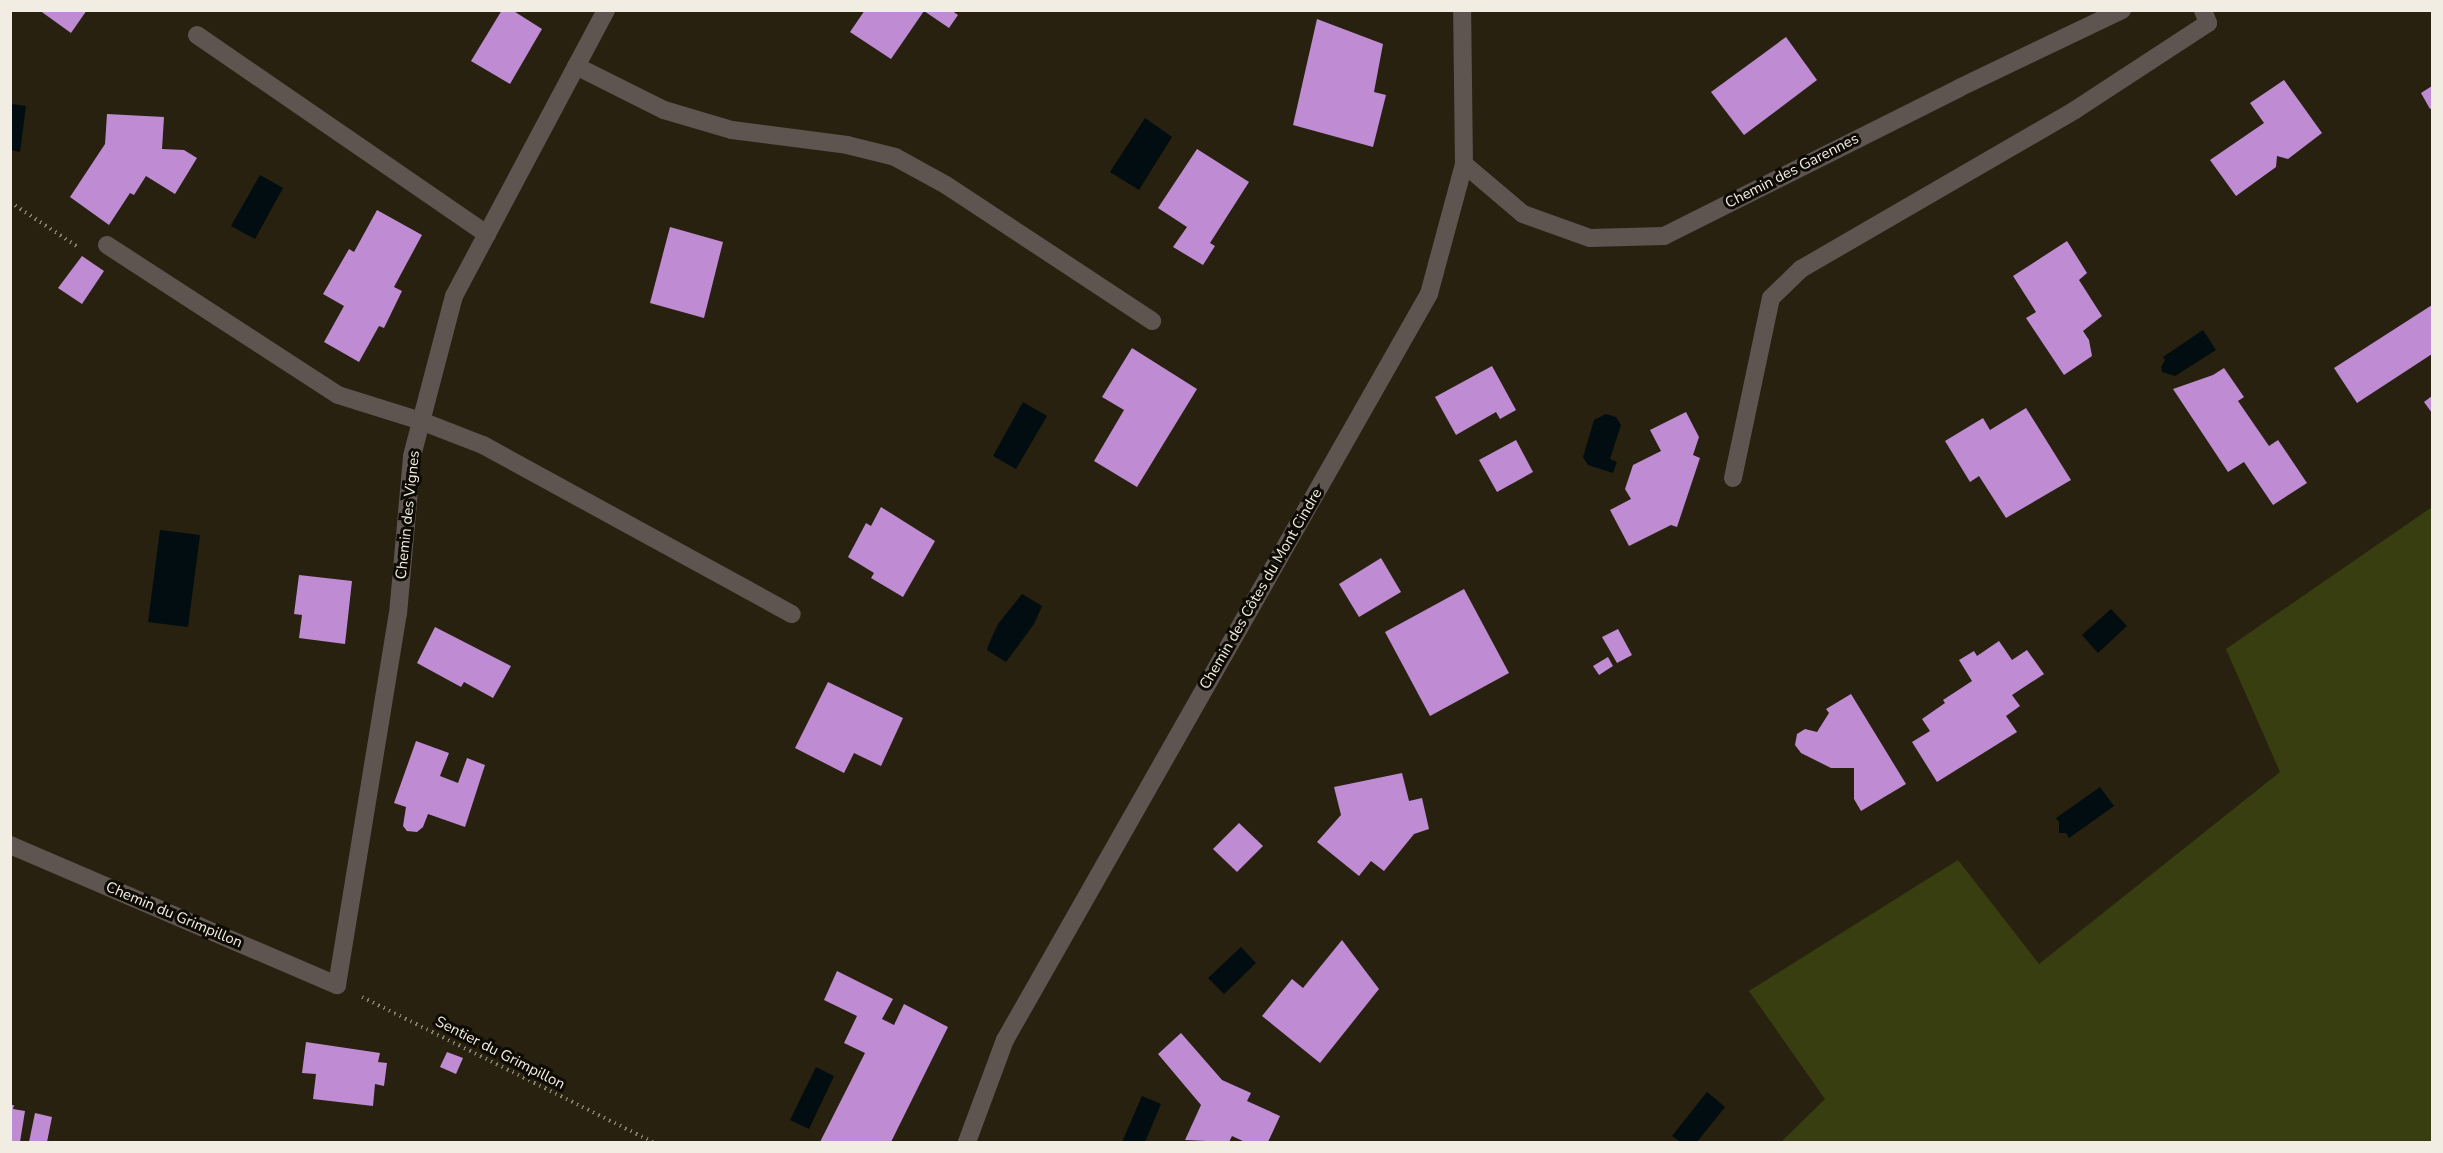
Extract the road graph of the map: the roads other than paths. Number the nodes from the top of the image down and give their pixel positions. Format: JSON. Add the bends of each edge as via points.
{"nodes":[{"id":1,"x":606,"y":10,"type":"edge"},
{"id":2,"x":1462,"y":10,"type":"edge"},
{"id":3,"x":2122,"y":10,"type":"edge"},
{"id":4,"x":2203,"y":10,"type":"edge"},
{"id":5,"x":198,"y":35,"type":"dead end"},
{"id":6,"x":576,"y":66,"type":"junction"},
{"id":7,"x":1464,"y":164,"type":"junction"},
{"id":8,"x":487,"y":234,"type":"junction"},
{"id":9,"x":107,"y":245,"type":"dead end"},
{"id":10,"x":1152,"y":321,"type":"dead end"},
{"id":11,"x":421,"y":421,"type":"junction"},
{"id":12,"x":1733,"y":478,"type":"dead end"},
{"id":13,"x":792,"y":614,"type":"dead end"},
{"id":14,"x":10,"y":845,"type":"edge"},
{"id":15,"x":337,"y":985,"type":"joint"},
{"id":16,"x":967,"y":1143,"type":"edge"}],
"edges":[{"from":1,"to":6,"type":"street","name":"Chemin des Vignes"},
{"from":2,"to":7,"type":"street","name":"Chemin des Côtes du Mont Cindre"},
{"from":3,"to":7,"type":"street","name":"Chemin des Garennes","via":[[1664,236],[1590,238],[1523,214]]},
{"from":4,"to":12,"type":"street","via":[[2208,23],[2075,110],[1801,268],[1771,298]]},
{"from":5,"to":8,"type":"street"},
{"from":6,"to":8,"type":"street","name":"Chemin des Vignes"},
{"from":6,"to":10,"type":"street","via":[[664,110],[732,130],[847,145],[895,157],[946,185]]},
{"from":7,"to":16,"type":"street","name":"Chemin des Côtes du Mont Cindre","via":[[1429,294],[1005,1040]]},
{"from":8,"to":11,"type":"street","name":"Chemin des Vignes","via":[[454,296]]},
{"from":9,"to":11,"type":"street","via":[[338,395]]},
{"from":11,"to":13,"type":"street","via":[[483,445]]},
{"from":11,"to":15,"type":"street","name":"Chemin des Vignes","via":[[412,456],[398,614]]},
{"from":14,"to":15,"type":"street","name":"Chemin du Grimpillon"}]}
